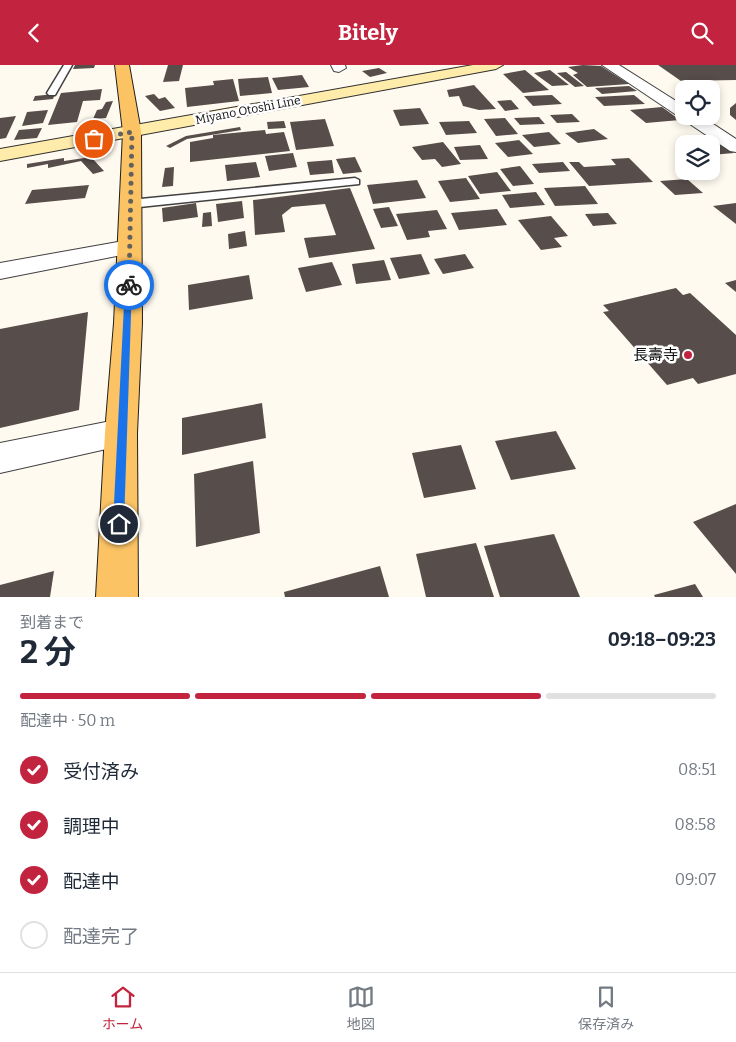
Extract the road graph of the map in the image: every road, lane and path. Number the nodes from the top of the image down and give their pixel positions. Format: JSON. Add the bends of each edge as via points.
{"nodes":[{"id":1,"x":68,"y":65,"type":"edge"},
{"id":2,"x":122,"y":65,"type":"edge"},
{"id":3,"x":609,"y":65,"type":"edge"},
{"id":4,"x":488,"y":66,"type":"edge"},
{"id":5,"x":52,"y":93,"type":"dead end"},
{"id":6,"x":675,"y":107,"type":"edge"},
{"id":7,"x":703,"y":125,"type":"edge"},
{"id":8,"x":132,"y":132,"type":"junction"},
{"id":9,"x":736,"y":147,"type":"edge"},
{"id":10,"x":0,"y":155,"type":"edge"},
{"id":11,"x":355,"y":182,"type":"dead end"},
{"id":12,"x":130,"y":204,"type":"junction"},
{"id":13,"x":129,"y":247,"type":"junction"},
{"id":14,"x":0,"y":271,"type":"edge"},
{"id":15,"x":121,"y":433,"type":"junction"},
{"id":16,"x":0,"y":458,"type":"edge"},
{"id":17,"x":117,"y":597,"type":"edge"}],
"edges":[{"from":1,"to":5,"type":"lane"},
{"from":2,"to":8,"type":"main road"},
{"from":3,"to":6,"type":"street"},
{"from":4,"to":8,"type":"main road","name":"Miyano Otoshi Line"},
{"from":7,"to":9,"type":"street"},
{"from":8,"to":10,"type":"main road","name":"Miyano Otoshi Line"},
{"from":8,"to":12,"type":"main road"},
{"from":11,"to":12,"type":"lane"},
{"from":12,"to":13,"type":"main road"},
{"from":13,"to":14,"type":"street"},
{"from":13,"to":15,"type":"main road"},
{"from":15,"to":16,"type":"street"},
{"from":15,"to":17,"type":"main road"}]}
